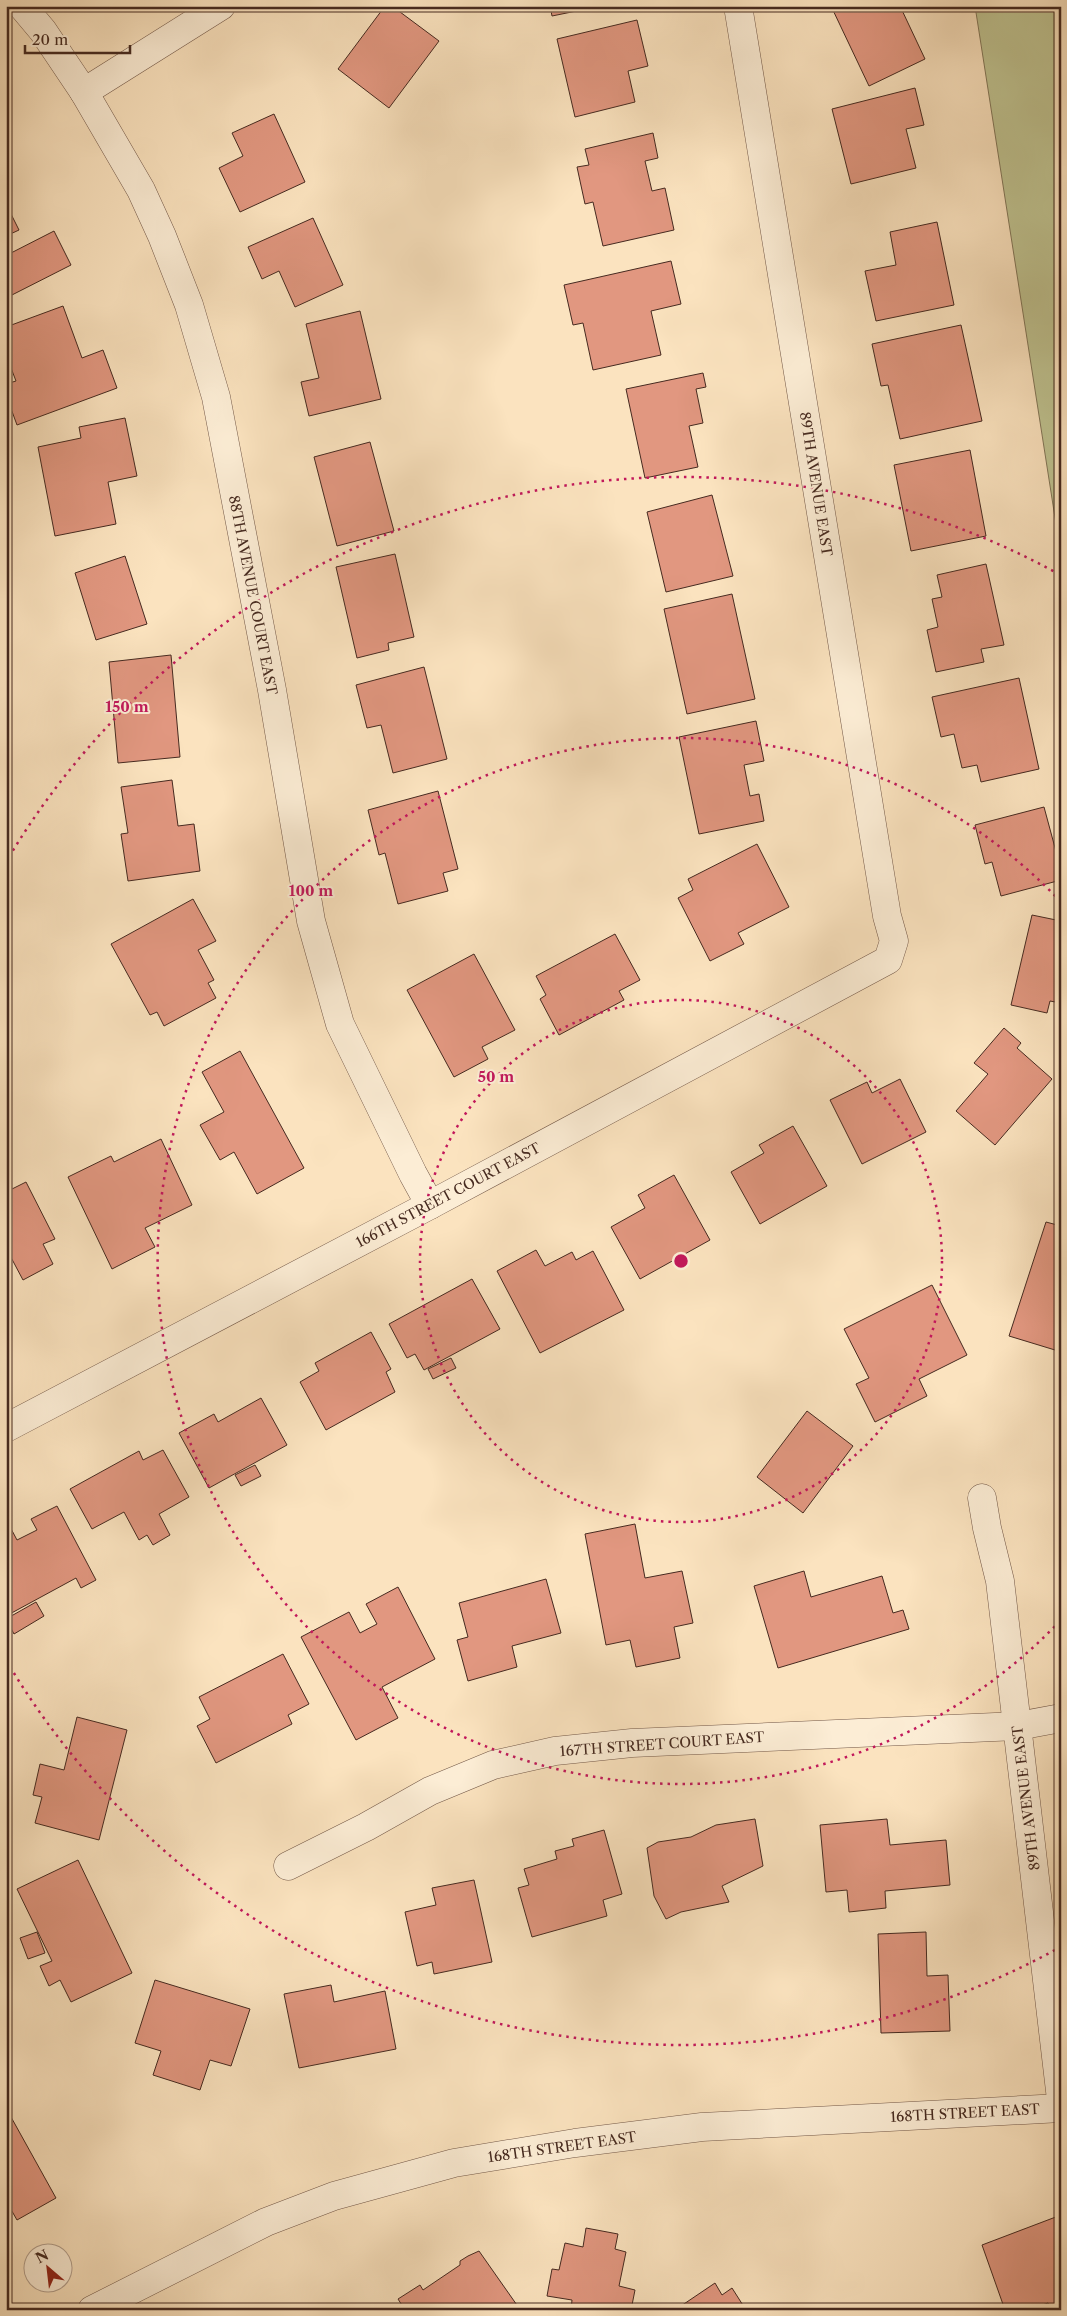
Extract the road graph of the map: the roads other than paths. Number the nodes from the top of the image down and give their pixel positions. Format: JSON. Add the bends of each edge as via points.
{"nodes":[{"id":1,"x":22,"y":6,"type":"edge"},
{"id":2,"x":221,"y":6,"type":"edge"},
{"id":3,"x":738,"y":6,"type":"edge"},
{"id":4,"x":84,"y":92,"type":"junction"},
{"id":5,"x":888,"y":960,"type":"joint"},
{"id":6,"x":430,"y":1205,"type":"junction"},
{"id":7,"x":6,"y":1428,"type":"edge"},
{"id":8,"x":982,"y":1498,"type":"dead end"},
{"id":9,"x":1061,"y":1718,"type":"edge"},
{"id":10,"x":1018,"y":1726,"type":"junction"},
{"id":11,"x":288,"y":1866,"type":"dead end"},
{"id":12,"x":1061,"y":2099,"type":"edge"},
{"id":13,"x":1061,"y":2108,"type":"edge"},
{"id":14,"x":92,"y":2310,"type":"edge"}],
"edges":[{"from":1,"to":4,"type":"street","name":"88TH AVENUE COURT EAST","via":[[43,30]]},
{"from":2,"to":4,"type":"street"},
{"from":3,"to":5,"type":"street","name":"89TH AVENUE EAST","via":[[887,916],[894,941]]},
{"from":4,"to":6,"type":"street","name":"88TH AVENUE COURT EAST","via":[[141,190],[189,305],[216,397],[272,690],[311,921],[340,1024]]},
{"from":5,"to":6,"type":"street","name":"166TH STREET COURT EAST"},
{"from":6,"to":7,"type":"street","name":"166TH STREET COURT EAST"},
{"from":8,"to":10,"type":"street","name":"89TH AVENUE EAST","via":[[1000,1582]]},
{"from":9,"to":10,"type":"street","name":"167TH STREET COURT EAST"},
{"from":10,"to":11,"type":"street","name":"167TH STREET COURT EAST","via":[[632,1743],[554,1751],[493,1765],[430,1791]]},
{"from":10,"to":12,"type":"street","name":"89TH AVENUE EAST"},
{"from":13,"to":14,"type":"street","name":"168TH STREET EAST","via":[[702,2127],[454,2163],[334,2196],[266,2222]]}]}
